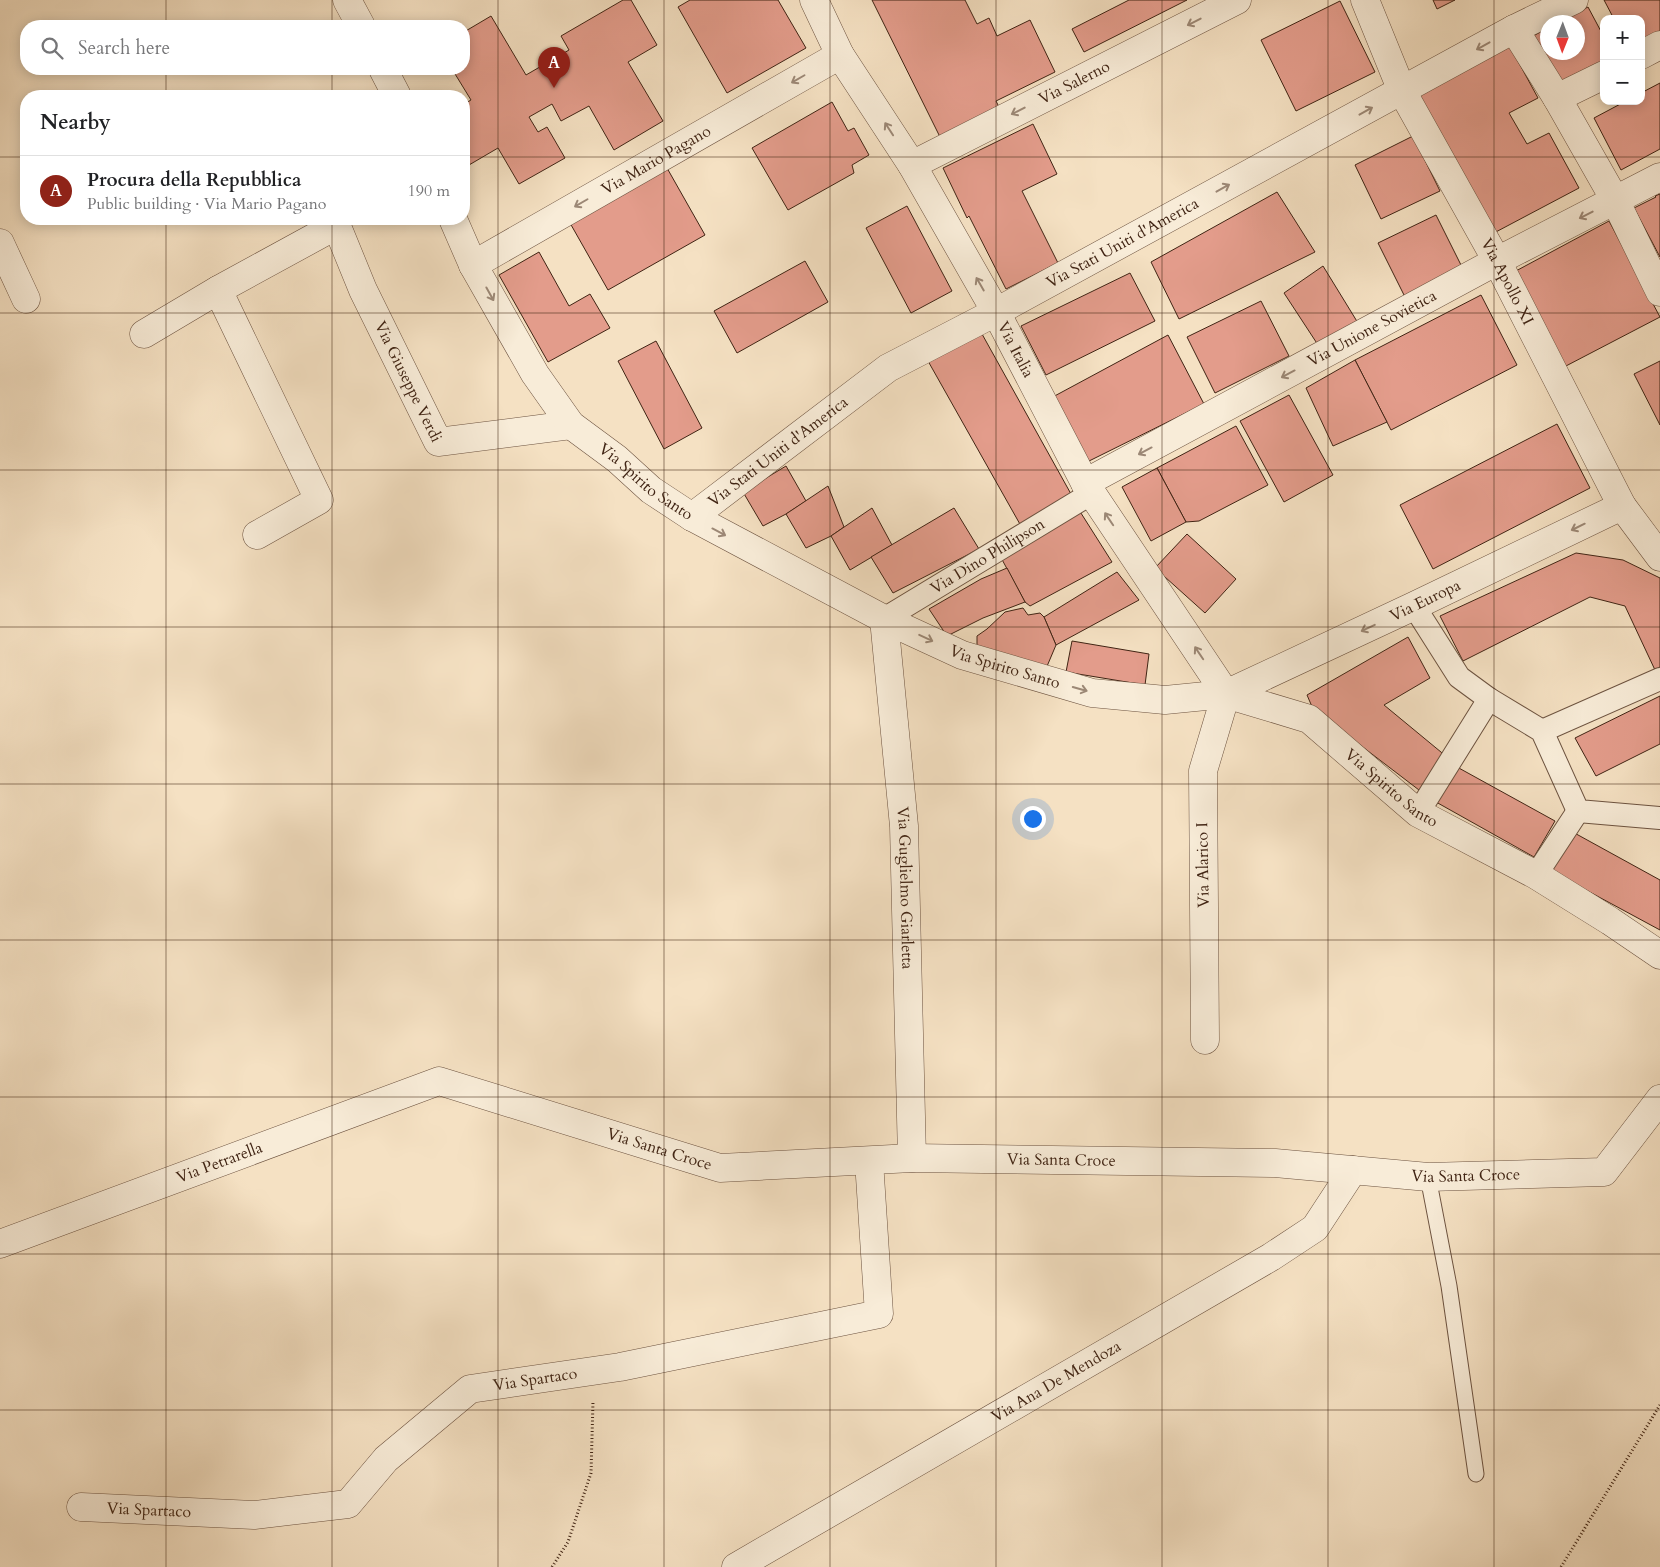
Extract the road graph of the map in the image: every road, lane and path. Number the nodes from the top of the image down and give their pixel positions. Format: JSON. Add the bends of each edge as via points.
{"nodes":[{"id":1,"x":347,"y":0,"type":"edge"},
{"id":2,"x":814,"y":0,"type":"edge"},
{"id":3,"x":1237,"y":0,"type":"edge"},
{"id":4,"x":1365,"y":0,"type":"edge"},
{"id":5,"x":1574,"y":0,"type":"edge"},
{"id":6,"x":358,"y":20,"type":"edge"},
{"id":7,"x":1514,"y":29,"type":"junction"},
{"id":8,"x":1660,"y":44,"type":"edge"},
{"id":9,"x":1645,"y":53,"type":"edge"},
{"id":10,"x":840,"y":55,"type":"junction"},
{"id":11,"x":386,"y":75,"type":"edge"},
{"id":12,"x":1600,"y":77,"type":"edge"},
{"id":13,"x":394,"y":90,"type":"edge"},
{"id":14,"x":1402,"y":91,"type":"junction"},
{"id":15,"x":1557,"y":98,"type":"junction"},
{"id":16,"x":912,"y":165,"type":"junction"},
{"id":17,"x":1660,"y":177,"type":"edge"},
{"id":18,"x":1615,"y":200,"type":"junction"},
{"id":19,"x":331,"y":225,"type":"edge"},
{"id":20,"x":337,"y":225,"type":"edge"},
{"id":21,"x":456,"y":225,"type":"edge"},
{"id":22,"x":0,"y":243,"type":"edge"},
{"id":23,"x":1497,"y":261,"type":"junction"},
{"id":24,"x":473,"y":265,"type":"junction"},
{"id":25,"x":218,"y":290,"type":"junction"},
{"id":26,"x":1660,"y":292,"type":"edge"},
{"id":27,"x":26,"y":299,"type":"dead end"},
{"id":28,"x":996,"y":312,"type":"junction"},
{"id":29,"x":144,"y":334,"type":"dead end"},
{"id":30,"x":571,"y":425,"type":"junction"},
{"id":31,"x":1089,"y":488,"type":"junction"},
{"id":32,"x":1622,"y":506,"type":"junction"},
{"id":33,"x":692,"y":517,"type":"junction"},
{"id":34,"x":257,"y":535,"type":"dead end"},
{"id":35,"x":1660,"y":557,"type":"edge"},
{"id":36,"x":1414,"y":606,"type":"junction"},
{"id":37,"x":884,"y":619,"type":"junction"},
{"id":38,"x":1660,"y":679,"type":"edge"},
{"id":39,"x":1226,"y":694,"type":"junction"},
{"id":40,"x":1489,"y":699,"type":"junction"},
{"id":41,"x":1542,"y":731,"type":"junction"},
{"id":42,"x":1578,"y":811,"type":"junction"},
{"id":43,"x":1418,"y":813,"type":"junction"},
{"id":44,"x":1660,"y":818,"type":"edge"},
{"id":45,"x":1536,"y":875,"type":"junction"},
{"id":46,"x":1660,"y":955,"type":"edge"},
{"id":47,"x":1205,"y":1040,"type":"dead end"},
{"id":48,"x":439,"y":1081,"type":"joint"},
{"id":49,"x":1660,"y":1099,"type":"edge"},
{"id":50,"x":912,"y":1158,"type":"junction"},
{"id":51,"x":869,"y":1161,"type":"junction"},
{"id":52,"x":1353,"y":1170,"type":"junction"},
{"id":53,"x":1428,"y":1177,"type":"junction"},
{"id":54,"x":0,"y":1244,"type":"edge"},
{"id":55,"x":596,"y":1371,"type":"junction"},
{"id":56,"x":1660,"y":1405,"type":"edge"},
{"id":57,"x":1476,"y":1474,"type":"dead end"},
{"id":58,"x":82,"y":1508,"type":"dead end"},
{"id":59,"x":552,"y":1567,"type":"edge"},
{"id":60,"x":736,"y":1567,"type":"edge"},
{"id":61,"x":1561,"y":1567,"type":"edge"}],
"edges":[{"from":1,"to":6,"type":"street"},
{"from":2,"to":10,"type":"street","name":"Via Italia"},
{"from":3,"to":16,"type":"street","name":"Via Salerno","one_way":true},
{"from":4,"to":14,"type":"street","name":"Via Apollo XI"},
{"from":5,"to":7,"type":"street","name":"Via Stati Uniti d'America"},
{"from":7,"to":14,"type":"street","name":"Via Stati Uniti d'America","one_way":true},
{"from":7,"to":15,"type":"street"},
{"from":8,"to":9,"type":"street"},
{"from":16,"to":10,"type":"street","name":"Via Italia","one_way":true},
{"from":10,"to":24,"type":"street","name":"Via Mario Pagano","one_way":true},
{"from":11,"to":13,"type":"street"},
{"from":12,"to":15,"type":"street"},
{"from":14,"to":23,"type":"street","name":"Via Apollo XI"},
{"from":28,"to":14,"type":"street","name":"Via Stati Uniti d'America","one_way":true},
{"from":15,"to":18,"type":"street"},
{"from":28,"to":16,"type":"street","name":"Via Italia","one_way":true},
{"from":17,"to":18,"type":"street","name":"Via Unione Sovietica"},
{"from":18,"to":23,"type":"street","name":"Via Unione Sovietica","one_way":true},
{"from":18,"to":26,"type":"street"},
{"from":19,"to":25,"type":"street","name":"Via Giuseppe Verdi"},
{"from":20,"to":30,"type":"street","name":"Via Giuseppe Verdi","via":[[363,290],[438,442]]},
{"from":21,"to":24,"type":"street","name":"Via Spirito Santo"},
{"from":22,"to":27,"type":"street"},
{"from":23,"to":31,"type":"street","name":"Via Unione Sovietica","one_way":true},
{"from":23,"to":32,"type":"street","name":"Via Apollo XI"},
{"from":24,"to":30,"type":"street","name":"Via Spirito Santo","one_way":true,"via":[[535,374]]},
{"from":25,"to":29,"type":"street","name":"Via Giuseppe Verdi"},
{"from":25,"to":34,"type":"street","via":[[319,500]]},
{"from":28,"to":31,"type":"street","name":"Via Italia"},
{"from":28,"to":33,"type":"street","name":"Via Stati Uniti d'America","via":[[888,368]]},
{"from":30,"to":33,"type":"street","name":"Via Spirito Santo","via":[[617,459],[651,490]]},
{"from":31,"to":37,"type":"street","name":"Via Dino Philipson"},
{"from":39,"to":31,"type":"street","name":"Via Italia","one_way":true},
{"from":32,"to":35,"type":"street","name":"Via Apollo XI"},
{"from":32,"to":36,"type":"street","name":"Via Europa","one_way":true},
{"from":33,"to":37,"type":"street","name":"Via Spirito Santo","one_way":true},
{"from":36,"to":39,"type":"street","name":"Via Europa","one_way":true},
{"from":36,"to":40,"type":"street","via":[[1459,677]]},
{"from":37,"to":39,"type":"street","name":"Via Spirito Santo","one_way":true,"via":[[962,655],[1092,693],[1165,700]]},
{"from":37,"to":50,"type":"street","name":"Via Guglielmo Giarletta","via":[[904,826]]},
{"from":38,"to":41,"type":"street"},
{"from":39,"to":43,"type":"street","name":"Via Spirito Santo","via":[[1309,719]]},
{"from":39,"to":47,"type":"street","name":"Via Alarico I","via":[[1203,771]]},
{"from":40,"to":41,"type":"street"},
{"from":40,"to":43,"type":"street"},
{"from":41,"to":42,"type":"street"},
{"from":42,"to":44,"type":"street"},
{"from":42,"to":45,"type":"street"},
{"from":43,"to":45,"type":"street","name":"Via Spirito Santo"},
{"from":45,"to":46,"type":"street","name":"Via Spirito Santo"},
{"from":48,"to":51,"type":"street","name":"Via Santa Croce","via":[[720,1168]]},
{"from":48,"to":54,"type":"street","name":"Via Petrarella"},
{"from":49,"to":53,"type":"street","name":"Via Santa Croce","via":[[1604,1172]]},
{"from":50,"to":51,"type":"street","name":"Via Santa Croce"},
{"from":50,"to":52,"type":"street","name":"Via Santa Croce","via":[[1276,1163]]},
{"from":51,"to":55,"type":"street","name":"Via Spartaco","via":[[878,1314]]},
{"from":52,"to":53,"type":"street","name":"Via Santa Croce"},
{"from":52,"to":60,"type":"street","name":"Via Ana De Mendoza","via":[[1315,1228],[1271,1257]]},
{"from":53,"to":57,"type":"lane","via":[[1449,1286]]},
{"from":55,"to":58,"type":"street","name":"Via Spartaco","via":[[470,1389],[386,1459],[348,1504],[254,1515]]},
{"from":55,"to":59,"type":"path","via":[[591,1473],[568,1542]]},
{"from":56,"to":61,"type":"path"}]}
